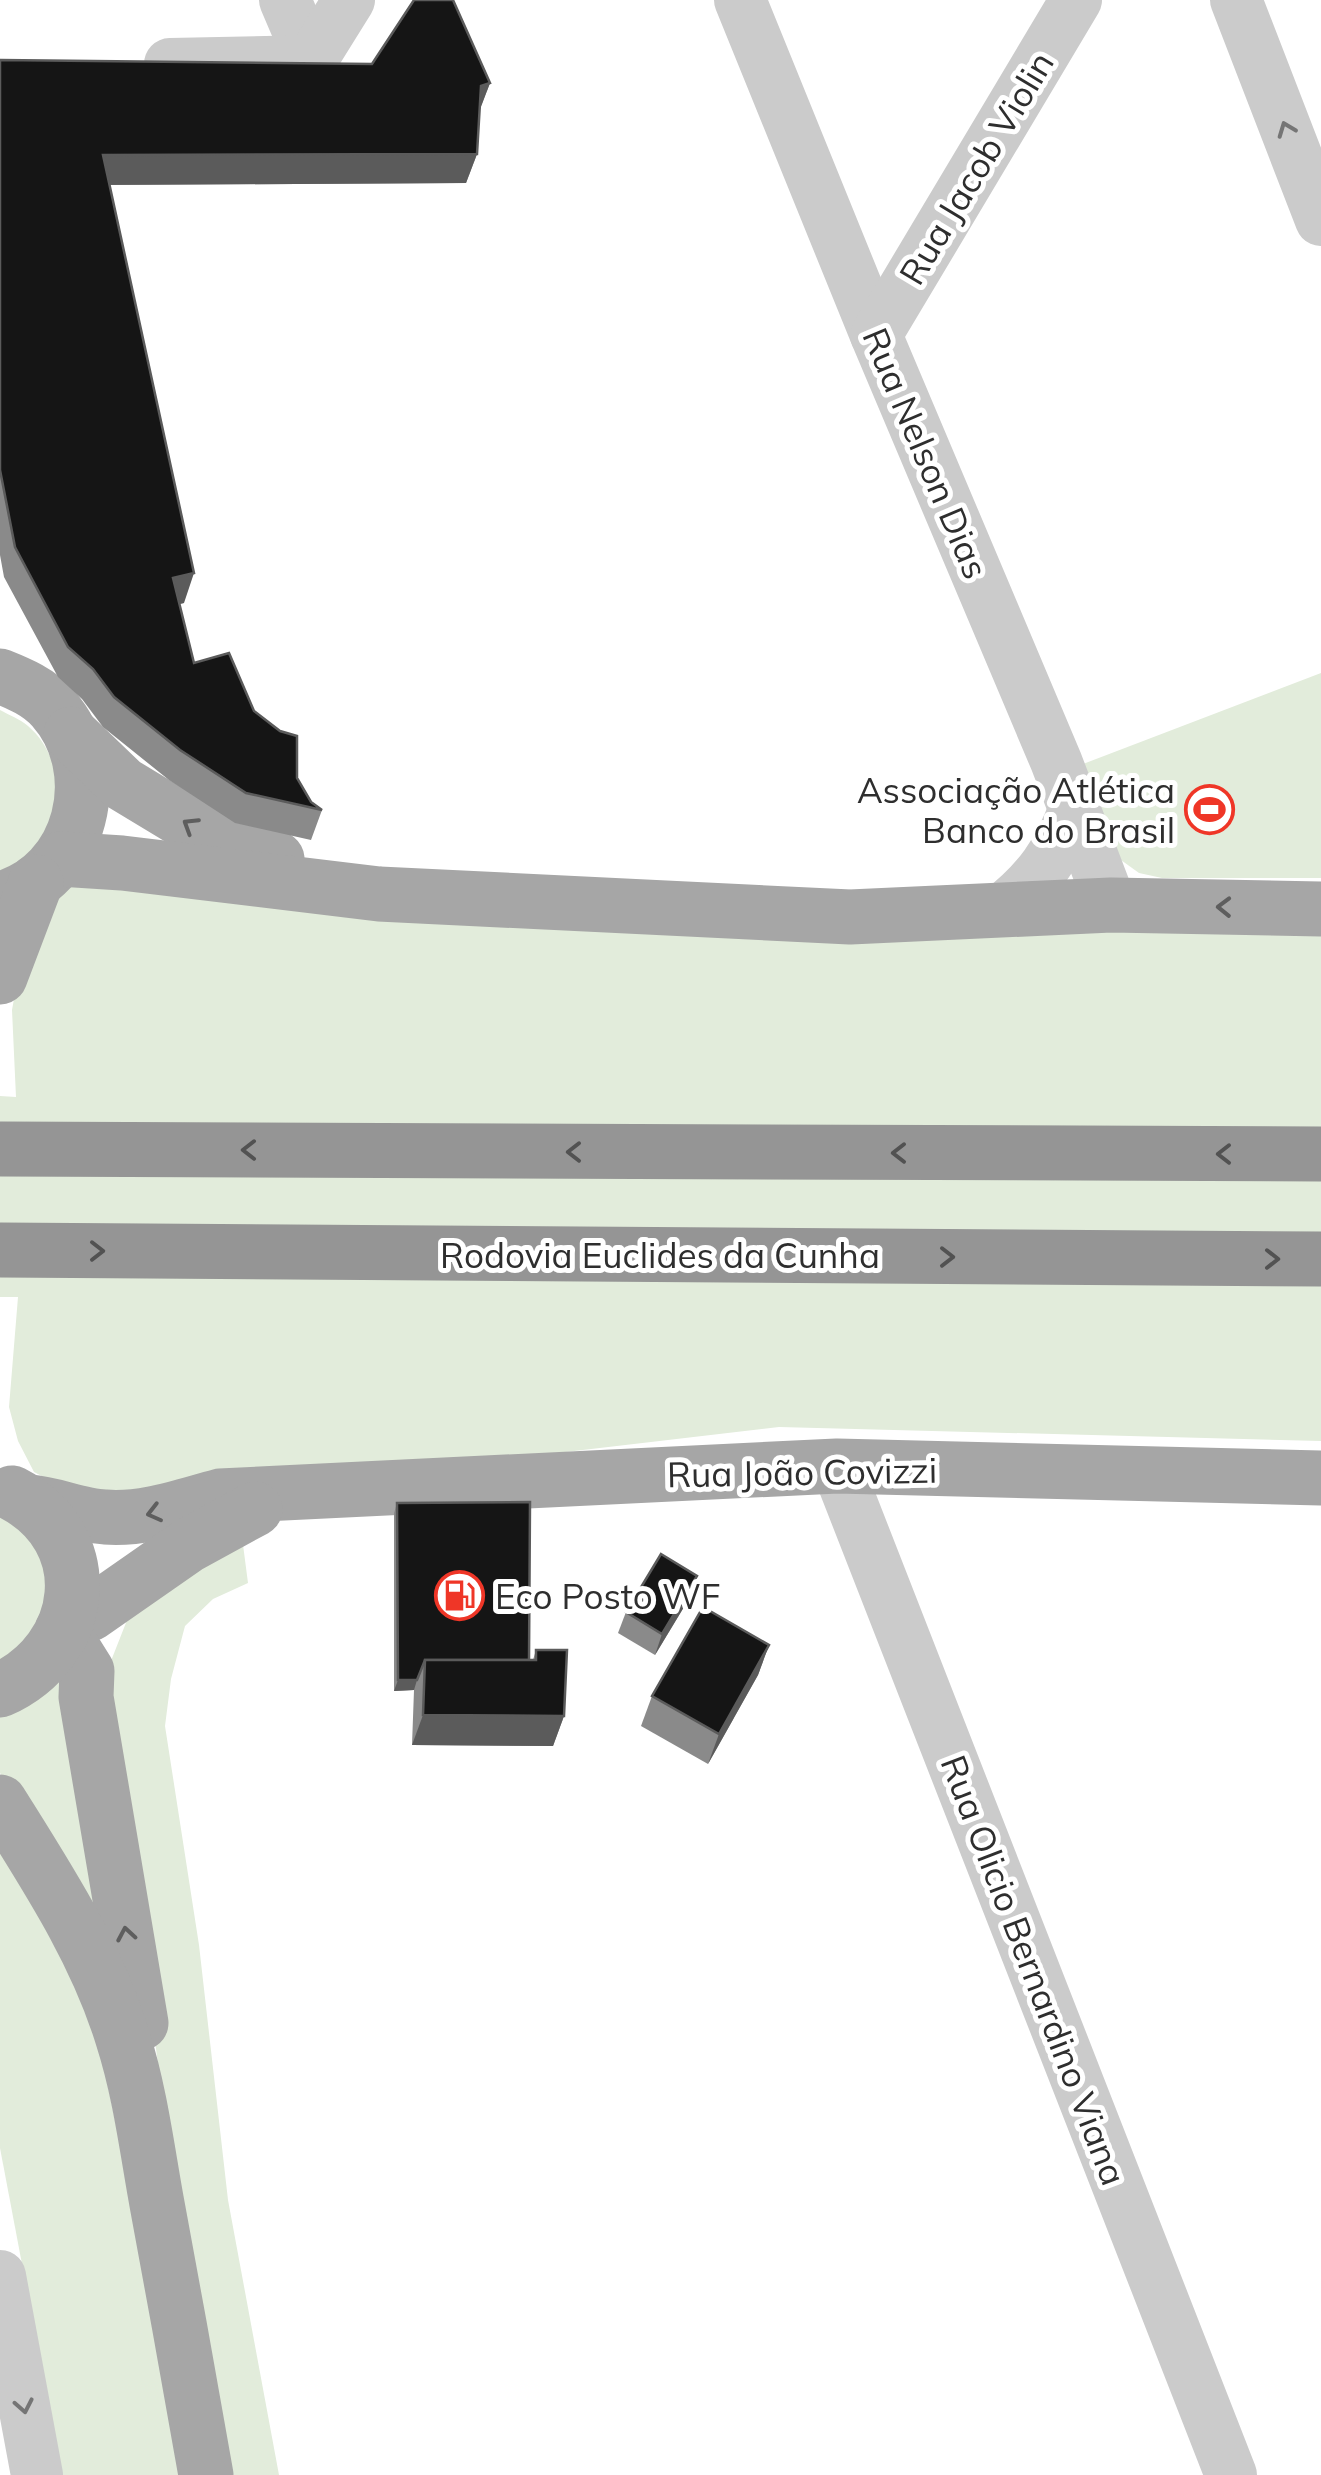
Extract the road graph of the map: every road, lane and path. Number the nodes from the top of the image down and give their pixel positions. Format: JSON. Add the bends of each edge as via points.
{"nodes":[{"id":1,"x":285,"y":0,"type":"edge"},
{"id":2,"x":349,"y":0,"type":"edge"},
{"id":3,"x":740,"y":0,"type":"edge"},
{"id":4,"x":1076,"y":0,"type":"edge"},
{"id":5,"x":1236,"y":0,"type":"edge"},
{"id":6,"x":311,"y":61,"type":"junction"},
{"id":7,"x":117,"y":65,"type":"edge"},
{"id":8,"x":1321,"y":220,"type":"edge"},
{"id":9,"x":876,"y":336,"type":"junction"},
{"id":10,"x":9,"y":670,"type":"edge"},
{"id":11,"x":71,"y":734,"type":"junction"},
{"id":12,"x":1075,"y":808,"type":"junction"},
{"id":13,"x":32,"y":880,"type":"edge"},
{"id":14,"x":379,"y":894,"type":"junction"},
{"id":15,"x":1111,"y":905,"type":"junction"},
{"id":16,"x":1321,"y":909,"type":"edge"},
{"id":17,"x":1000,"y":910,"type":"junction"},
{"id":18,"x":0,"y":978,"type":"edge"},
{"id":19,"x":0,"y":1149,"type":"edge"},
{"id":20,"x":1321,"y":1154,"type":"edge"},
{"id":21,"x":0,"y":1250,"type":"edge"},
{"id":22,"x":1321,"y":1259,"type":"edge"},
{"id":23,"x":836,"y":1466,"type":"junction"},
{"id":24,"x":13,"y":1486,"type":"edge"},
{"id":25,"x":1317,"y":1487,"type":"edge"},
{"id":26,"x":284,"y":1493,"type":"junction"},
{"id":27,"x":65,"y":1624,"type":"junction"},
{"id":28,"x":0,"y":1690,"type":"edge"},
{"id":29,"x":0,"y":1802,"type":"edge"},
{"id":30,"x":145,"y":2136,"type":"junction"},
{"id":31,"x":0,"y":2276,"type":"edge"},
{"id":32,"x":37,"y":2475,"type":"edge"},
{"id":33,"x":206,"y":2475,"type":"edge"},
{"id":34,"x":1230,"y":2475,"type":"edge"}],
"edges":[{"from":1,"to":6,"type":"street"},
{"from":2,"to":6,"type":"street"},
{"from":3,"to":9,"type":"street","name":"Rua Nelson Dias"},
{"from":4,"to":9,"type":"street","name":"Rua Jacob Violin"},
{"from":8,"to":5,"type":"street","one_way":true},
{"from":6,"to":7,"type":"street"},
{"from":9,"to":12,"type":"street","name":"Rua Nelson Dias"},
{"from":10,"to":11,"type":"main road","via":[[52,706]]},
{"from":11,"to":13,"type":"main road","via":[[84,798],[76,830]]},
{"from":14,"to":11,"type":"main road","one_way":true,"via":[[219,842],[123,784]]},
{"from":12,"to":15,"type":"street","name":"Rua Nelson Dias"},
{"from":12,"to":17,"type":"street","via":[[1048,867]]},
{"from":13,"to":14,"type":"main road","via":[[122,863]]},
{"from":13,"to":18,"type":"main road"},
{"from":14,"to":17,"type":"main road","via":[[850,917]]},
{"from":16,"to":15,"type":"main road","one_way":true},
{"from":15,"to":17,"type":"main road"},
{"from":20,"to":19,"type":"highway","one_way":true},
{"from":21,"to":22,"type":"highway","name":"Rodovia Euclides da Cunha","one_way":true},
{"from":23,"to":25,"type":"main road","name":"Rua João Covizzi"},
{"from":23,"to":26,"type":"main road","name":"Rua João Covizzi"},
{"from":23,"to":34,"type":"street","name":"Rua Olicio Bernardino Viana"},
{"from":26,"to":24,"type":"main road","name":"Rua João Covizzi","one_way":true,"via":[[220,1496],[140,1517],[101,1518]]},
{"from":24,"to":27,"type":"main road","via":[[64,1545],[72,1572]]},
{"from":26,"to":27,"type":"main road","name":"Rua João Covizzi"},
{"from":27,"to":28,"type":"main road","via":[[39,1666]]},
{"from":30,"to":27,"type":"main road","one_way":true,"via":[[142,2026],[87,1671]]},
{"from":29,"to":30,"type":"main road","via":[[46,1872],[96,1970],[124,2039]]},
{"from":30,"to":33,"type":"main road"},
{"from":31,"to":32,"type":"street","one_way":true}]}
